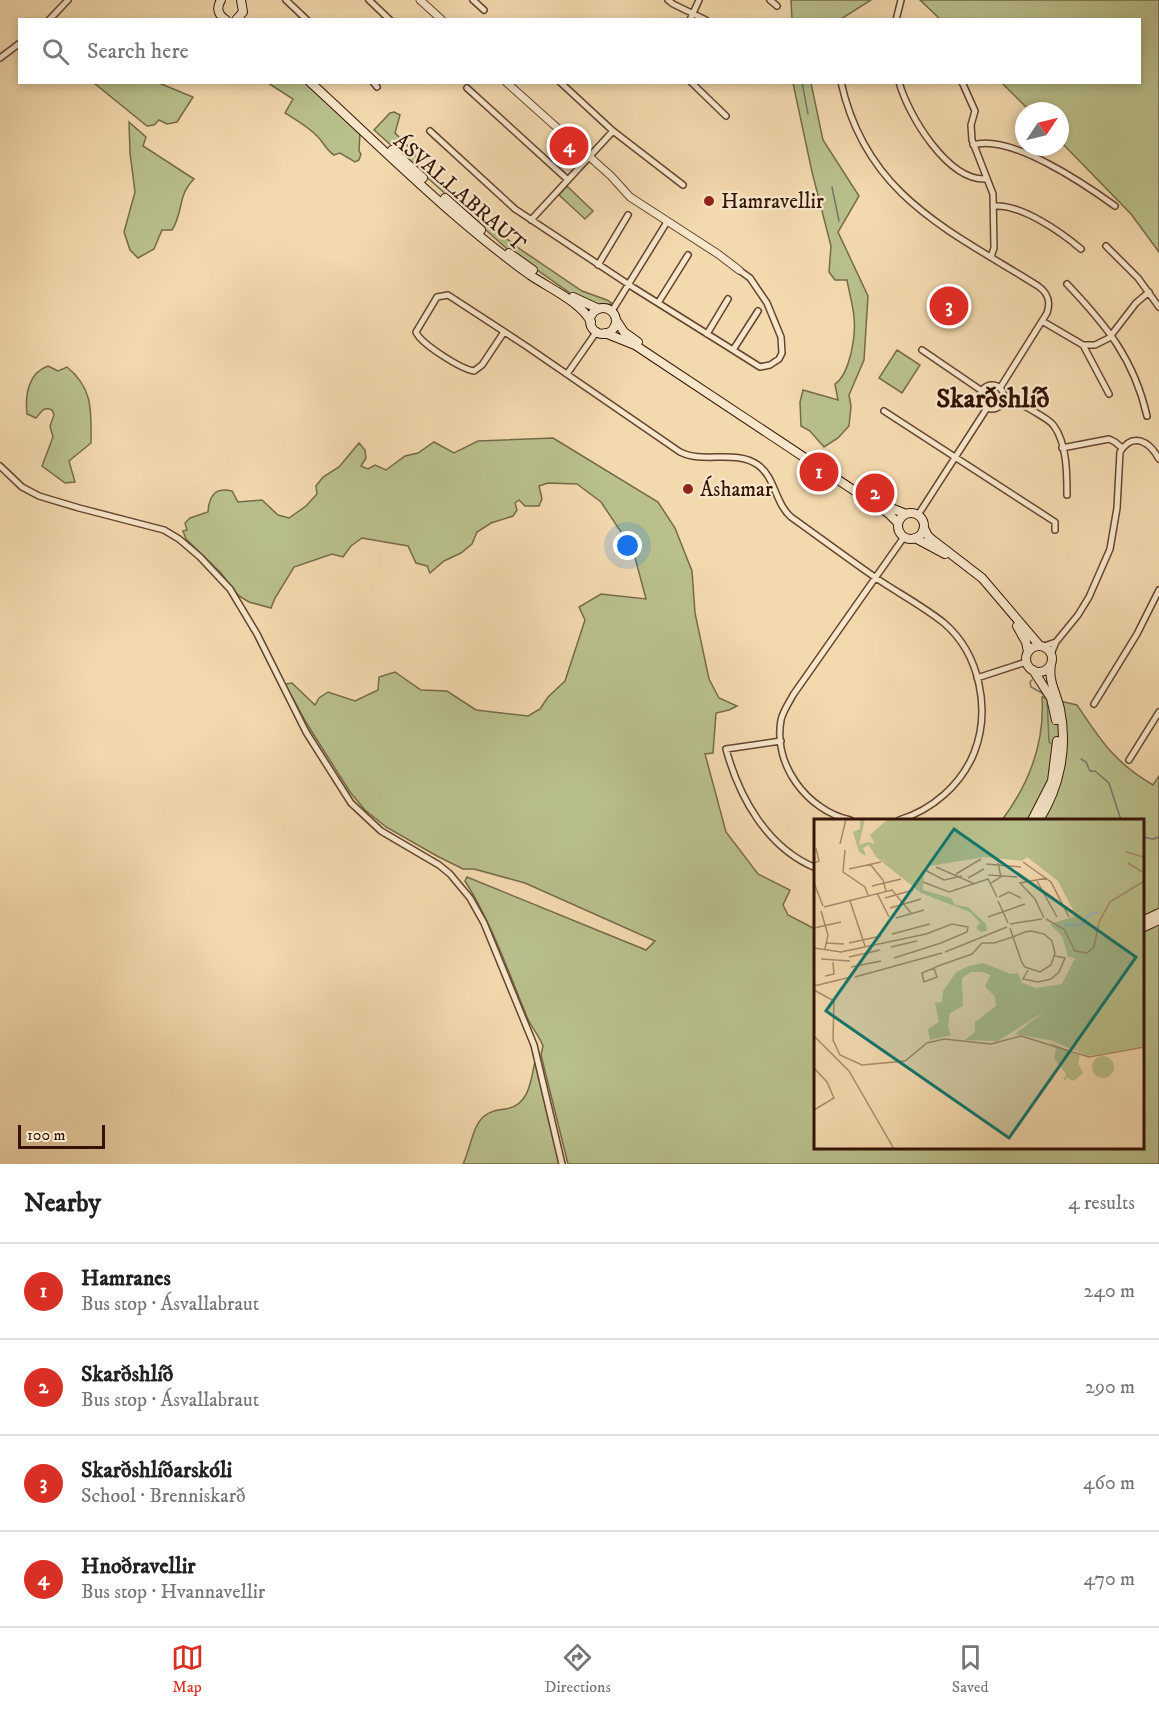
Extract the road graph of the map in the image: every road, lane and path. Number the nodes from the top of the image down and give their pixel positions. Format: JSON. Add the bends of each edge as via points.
{"nodes":[{"id":1,"x":68,"y":0,"type":"edge"},
{"id":2,"x":241,"y":0,"type":"edge"},
{"id":3,"x":286,"y":0,"type":"edge"},
{"id":4,"x":369,"y":0,"type":"edge"},
{"id":5,"x":420,"y":0,"type":"edge"},
{"id":6,"x":473,"y":0,"type":"edge"},
{"id":7,"x":668,"y":0,"type":"edge"},
{"id":8,"x":699,"y":0,"type":"edge"},
{"id":9,"x":770,"y":0,"type":"edge"},
{"id":10,"x":901,"y":0,"type":"edge"},
{"id":11,"x":218,"y":2,"type":"edge"},
{"id":12,"x":777,"y":6,"type":"dead end"},
{"id":13,"x":484,"y":10,"type":"dead end"},
{"id":14,"x":243,"y":12,"type":"junction"},
{"id":15,"x":693,"y":13,"type":"junction"},
{"id":16,"x":51,"y":18,"type":"edge"},
{"id":17,"x":224,"y":18,"type":"edge"},
{"id":18,"x":238,"y":18,"type":"edge"},
{"id":19,"x":247,"y":18,"type":"edge"},
{"id":20,"x":305,"y":18,"type":"edge"},
{"id":21,"x":388,"y":18,"type":"edge"},
{"id":22,"x":440,"y":18,"type":"edge"},
{"id":23,"x":691,"y":18,"type":"edge"},
{"id":24,"x":702,"y":18,"type":"edge"},
{"id":25,"x":896,"y":18,"type":"edge"},
{"id":26,"x":18,"y":44,"type":"edge"},
{"id":27,"x":0,"y":58,"type":"edge"},
{"id":28,"x":312,"y":84,"type":"edge"},
{"id":29,"x":319,"y":84,"type":"edge"},
{"id":30,"x":508,"y":84,"type":"edge"},
{"id":31,"x":562,"y":84,"type":"edge"},
{"id":32,"x":693,"y":84,"type":"edge"},
{"id":33,"x":842,"y":84,"type":"edge"},
{"id":34,"x":900,"y":84,"type":"edge"},
{"id":35,"x":963,"y":84,"type":"edge"},
{"id":36,"x":467,"y":88,"type":"dead end"},
{"id":37,"x":726,"y":117,"type":"dead end"},
{"id":38,"x":430,"y":131,"type":"dead end"},
{"id":39,"x":613,"y":131,"type":"junction"},
{"id":40,"x":973,"y":145,"type":"junction"},
{"id":41,"x":589,"y":156,"type":"junction"},
{"id":42,"x":987,"y":179,"type":"junction"},
{"id":43,"x":568,"y":180,"type":"junction"},
{"id":44,"x":683,"y":185,"type":"dead end"},
{"id":45,"x":994,"y":206,"type":"junction"},
{"id":46,"x":1115,"y":206,"type":"dead end"},
{"id":47,"x":628,"y":215,"type":"dead end"},
{"id":48,"x":531,"y":220,"type":"junction"},
{"id":49,"x":668,"y":222,"type":"junction"},
{"id":50,"x":1106,"y":246,"type":"dead end"},
{"id":51,"x":1081,"y":249,"type":"dead end"},
{"id":52,"x":688,"y":255,"type":"dead end"},
{"id":53,"x":991,"y":257,"type":"junction"},
{"id":54,"x":598,"y":265,"type":"junction"},
{"id":55,"x":742,"y":272,"type":"joint"},
{"id":56,"x":628,"y":284,"type":"junction"},
{"id":57,"x":1067,"y":284,"type":"dead end"},
{"id":58,"x":1149,"y":292,"type":"junction"},
{"id":59,"x":728,"y":299,"type":"dead end"},
{"id":60,"x":658,"y":303,"type":"junction"},
{"id":61,"x":1159,"y":307,"type":"edge"},
{"id":62,"x":599,"y":309,"type":"junction"},
{"id":63,"x":612,"y":311,"type":"junction"},
{"id":64,"x":758,"y":311,"type":"dead end"},
{"id":65,"x":616,"y":320,"type":"junction"},
{"id":66,"x":1042,"y":321,"type":"junction"},
{"id":67,"x":591,"y":322,"type":"junction"},
{"id":68,"x":504,"y":332,"type":"junction"},
{"id":69,"x":601,"y":332,"type":"junction"},
{"id":70,"x":707,"y":334,"type":"junction"},
{"id":71,"x":1112,"y":335,"type":"junction"},
{"id":72,"x":1083,"y":345,"type":"junction"},
{"id":73,"x":733,"y":350,"type":"junction"},
{"id":74,"x":922,"y":350,"type":"dead end"},
{"id":75,"x":567,"y":374,"type":"junction"},
{"id":76,"x":1000,"y":388,"type":"junction"},
{"id":77,"x":982,"y":391,"type":"junction"},
{"id":78,"x":1109,"y":394,"type":"dead end"},
{"id":79,"x":1004,"y":400,"type":"junction"},
{"id":80,"x":987,"y":408,"type":"junction"},
{"id":81,"x":884,"y":411,"type":"dead end"},
{"id":82,"x":1147,"y":416,"type":"dead end"},
{"id":83,"x":1062,"y":448,"type":"junction"},
{"id":84,"x":1122,"y":448,"type":"junction"},
{"id":85,"x":955,"y":458,"type":"junction"},
{"id":86,"x":1159,"y":459,"type":"edge"},
{"id":87,"x":0,"y":466,"type":"edge"},
{"id":88,"x":1067,"y":495,"type":"dead end"},
{"id":89,"x":906,"y":514,"type":"junction"},
{"id":90,"x":918,"y":515,"type":"junction"},
{"id":91,"x":898,"y":524,"type":"junction"},
{"id":92,"x":924,"y":528,"type":"junction"},
{"id":93,"x":1055,"y":530,"type":"dead end"},
{"id":94,"x":904,"y":537,"type":"junction"},
{"id":95,"x":915,"y":538,"type":"junction"},
{"id":96,"x":875,"y":577,"type":"junction"},
{"id":97,"x":1159,"y":590,"type":"edge"},
{"id":98,"x":1056,"y":642,"type":"junction"},
{"id":99,"x":1042,"y":646,"type":"junction"},
{"id":100,"x":1028,"y":652,"type":"junction"},
{"id":101,"x":1051,"y":654,"type":"junction"},
{"id":102,"x":1026,"y":662,"type":"junction"},
{"id":103,"x":1051,"y":664,"type":"junction"},
{"id":104,"x":1033,"y":670,"type":"junction"},
{"id":105,"x":977,"y":678,"type":"junction"},
{"id":106,"x":1094,"y":704,"type":"dead end"},
{"id":107,"x":1159,"y":712,"type":"edge"},
{"id":108,"x":781,"y":741,"type":"junction"},
{"id":109,"x":1129,"y":760,"type":"dead end"},
{"id":110,"x":919,"y":818,"type":"edge"},
{"id":111,"x":847,"y":819,"type":"edge"},
{"id":112,"x":1033,"y":819,"type":"edge"},
{"id":113,"x":1040,"y":819,"type":"edge"},
{"id":114,"x":814,"y":867,"type":"edge"},
{"id":115,"x":1159,"y":913,"type":"edge"},
{"id":116,"x":1144,"y":920,"type":"edge"},
{"id":117,"x":1159,"y":920,"type":"edge"},
{"id":118,"x":1144,"y":927,"type":"edge"},
{"id":119,"x":562,"y":1164,"type":"edge"}],
"edges":[{"from":1,"to":16,"type":"street"},
{"from":2,"to":14,"type":"main road"},
{"from":3,"to":20,"type":"street"},
{"from":4,"to":21,"type":"street"},
{"from":5,"to":22,"type":"street"},
{"from":6,"to":13,"type":"street"},
{"from":7,"to":15,"type":"street"},
{"from":8,"to":15,"type":"street"},
{"from":9,"to":12,"type":"street"},
{"from":10,"to":25,"type":"street"},
{"from":11,"to":17,"type":"main road"},
{"from":14,"to":18,"type":"main road"},
{"from":14,"to":19,"type":"main road"},
{"from":15,"to":23,"type":"street"},
{"from":15,"to":24,"type":"street"},
{"from":26,"to":27,"type":"street"},
{"from":28,"to":67,"type":"main road","name":"ÁSVALLABRAUT","via":[[466,224],[581,308]]},
{"from":29,"to":62,"type":"main road","name":"ÁSVALLABRAUT","via":[[483,231],[550,282]]},
{"from":30,"to":41,"type":"street"},
{"from":31,"to":39,"type":"street"},
{"from":32,"to":37,"type":"street"},
{"from":33,"to":53,"type":"street","via":[[858,135],[887,179],[925,215]]},
{"from":34,"to":42,"type":"street","via":[[914,120],[935,148],[969,176]]},
{"from":35,"to":40,"type":"street","via":[[975,111],[971,124]]},
{"from":36,"to":43,"type":"street"},
{"from":38,"to":48,"type":"street"},
{"from":39,"to":41,"type":"street"},
{"from":39,"to":44,"type":"street"},
{"from":40,"to":42,"type":"street"},
{"from":40,"to":46,"type":"street","via":[[994,143],[1028,155],[1076,179]]},
{"from":41,"to":43,"type":"street"},
{"from":41,"to":49,"type":"street","via":[[630,197]]},
{"from":42,"to":45,"type":"street"},
{"from":43,"to":48,"type":"street"},
{"from":45,"to":51,"type":"street","via":[[1010,206],[1035,218]]},
{"from":45,"to":53,"type":"street"},
{"from":47,"to":54,"type":"street"},
{"from":48,"to":54,"type":"street"},
{"from":49,"to":55,"type":"street"},
{"from":49,"to":56,"type":"street"},
{"from":50,"to":58,"type":"street"},
{"from":52,"to":60,"type":"street"},
{"from":53,"to":66,"type":"street","via":[[1045,292],[1049,305]]},
{"from":54,"to":56,"type":"street"},
{"from":55,"to":73,"type":"street","via":[[767,303],[783,349],[776,362],[763,367]]},
{"from":56,"to":60,"type":"street"},
{"from":56,"to":63,"type":"street"},
{"from":57,"to":71,"type":"street"},
{"from":58,"to":61,"type":"street"},
{"from":58,"to":71,"type":"street"},
{"from":59,"to":70,"type":"street"},
{"from":60,"to":70,"type":"street"},
{"from":62,"to":63,"type":"main road"},
{"from":62,"to":67,"type":"main road","via":[[593,313]]},
{"from":63,"to":65,"type":"main road"},
{"from":64,"to":73,"type":"street"},
{"from":65,"to":69,"type":"main road","via":[[614,328]]},
{"from":65,"to":89,"type":"main road","via":[[628,335],[877,500]]},
{"from":66,"to":72,"type":"street"},
{"from":66,"to":76,"type":"street"},
{"from":67,"to":69,"type":"main road"},
{"from":68,"to":68,"type":"street","via":[[482,366],[474,371],[434,350],[416,332],[437,297],[443,294]]},
{"from":68,"to":75,"type":"street"},
{"from":69,"to":75,"type":"street"},
{"from":69,"to":91,"type":"main road","via":[[635,345],[888,513]]},
{"from":70,"to":73,"type":"street"},
{"from":71,"to":72,"type":"street","via":[[1099,344]]},
{"from":71,"to":82,"type":"street","via":[[1136,379]]},
{"from":72,"to":78,"type":"street"},
{"from":74,"to":77,"type":"street"},
{"from":75,"to":96,"type":"street","via":[[680,452],[749,460],[762,468],[790,517]]},
{"from":76,"to":77,"type":"street","via":[[990,386]]},
{"from":76,"to":79,"type":"street"},
{"from":77,"to":80,"type":"street","via":[[981,402]]},
{"from":79,"to":80,"type":"street","via":[[997,408]]},
{"from":79,"to":83,"type":"street","via":[[1021,404],[1051,422]]},
{"from":80,"to":85,"type":"street"},
{"from":81,"to":85,"type":"street"},
{"from":83,"to":84,"type":"street","via":[[1109,440]]},
{"from":83,"to":88,"type":"street"},
{"from":84,"to":86,"type":"street","via":[[1130,442],[1144,442]]},
{"from":84,"to":98,"type":"street","via":[[1118,456],[1118,508],[1110,549],[1089,597]]},
{"from":85,"to":90,"type":"street"},
{"from":85,"to":93,"type":"street","via":[[1055,522]]},
{"from":87,"to":119,"type":"street","via":[[22,487],[39,496],[164,530],[200,556],[230,589],[306,732],[351,803],[381,831],[440,865],[478,910],[534,1045]]},
{"from":89,"to":90,"type":"main road"},
{"from":89,"to":91,"type":"main road"},
{"from":90,"to":92,"type":"main road"},
{"from":91,"to":94,"type":"main road"},
{"from":92,"to":95,"type":"main road"},
{"from":92,"to":99,"type":"main road","via":[[928,536],[982,578]]},
{"from":94,"to":95,"type":"main road"},
{"from":94,"to":96,"type":"street"},
{"from":95,"to":100,"type":"main road","via":[[945,554],[989,592],[1021,633]]},
{"from":96,"to":105,"type":"street","via":[[944,623],[961,644]]},
{"from":96,"to":108,"type":"street","via":[[793,695],[781,722]]},
{"from":97,"to":106,"type":"street"},
{"from":98,"to":99,"type":"street"},
{"from":98,"to":101,"type":"street"},
{"from":99,"to":100,"type":"main road"},
{"from":99,"to":101,"type":"main road"},
{"from":100,"to":102,"type":"main road"},
{"from":101,"to":103,"type":"main road"},
{"from":102,"to":104,"type":"main road"},
{"from":102,"to":105,"type":"street"},
{"from":103,"to":104,"type":"main road","via":[[1045,670]]},
{"from":103,"to":113,"type":"main road","via":[[1049,675],[1059,708],[1062,752],[1056,786]]},
{"from":104,"to":112,"type":"main road","via":[[1051,698],[1058,740],[1052,781]]},
{"from":105,"to":110,"type":"street","via":[[982,714],[972,758],[947,791]]},
{"from":107,"to":109,"type":"street"},
{"from":108,"to":111,"type":"street","via":[[784,759],[807,797],[826,811]]},
{"from":108,"to":114,"type":"street","via":[[726,749],[747,804],[758,821],[792,854]]},
{"from":115,"to":116,"type":"main road"},
{"from":117,"to":118,"type":"main road"}]}
